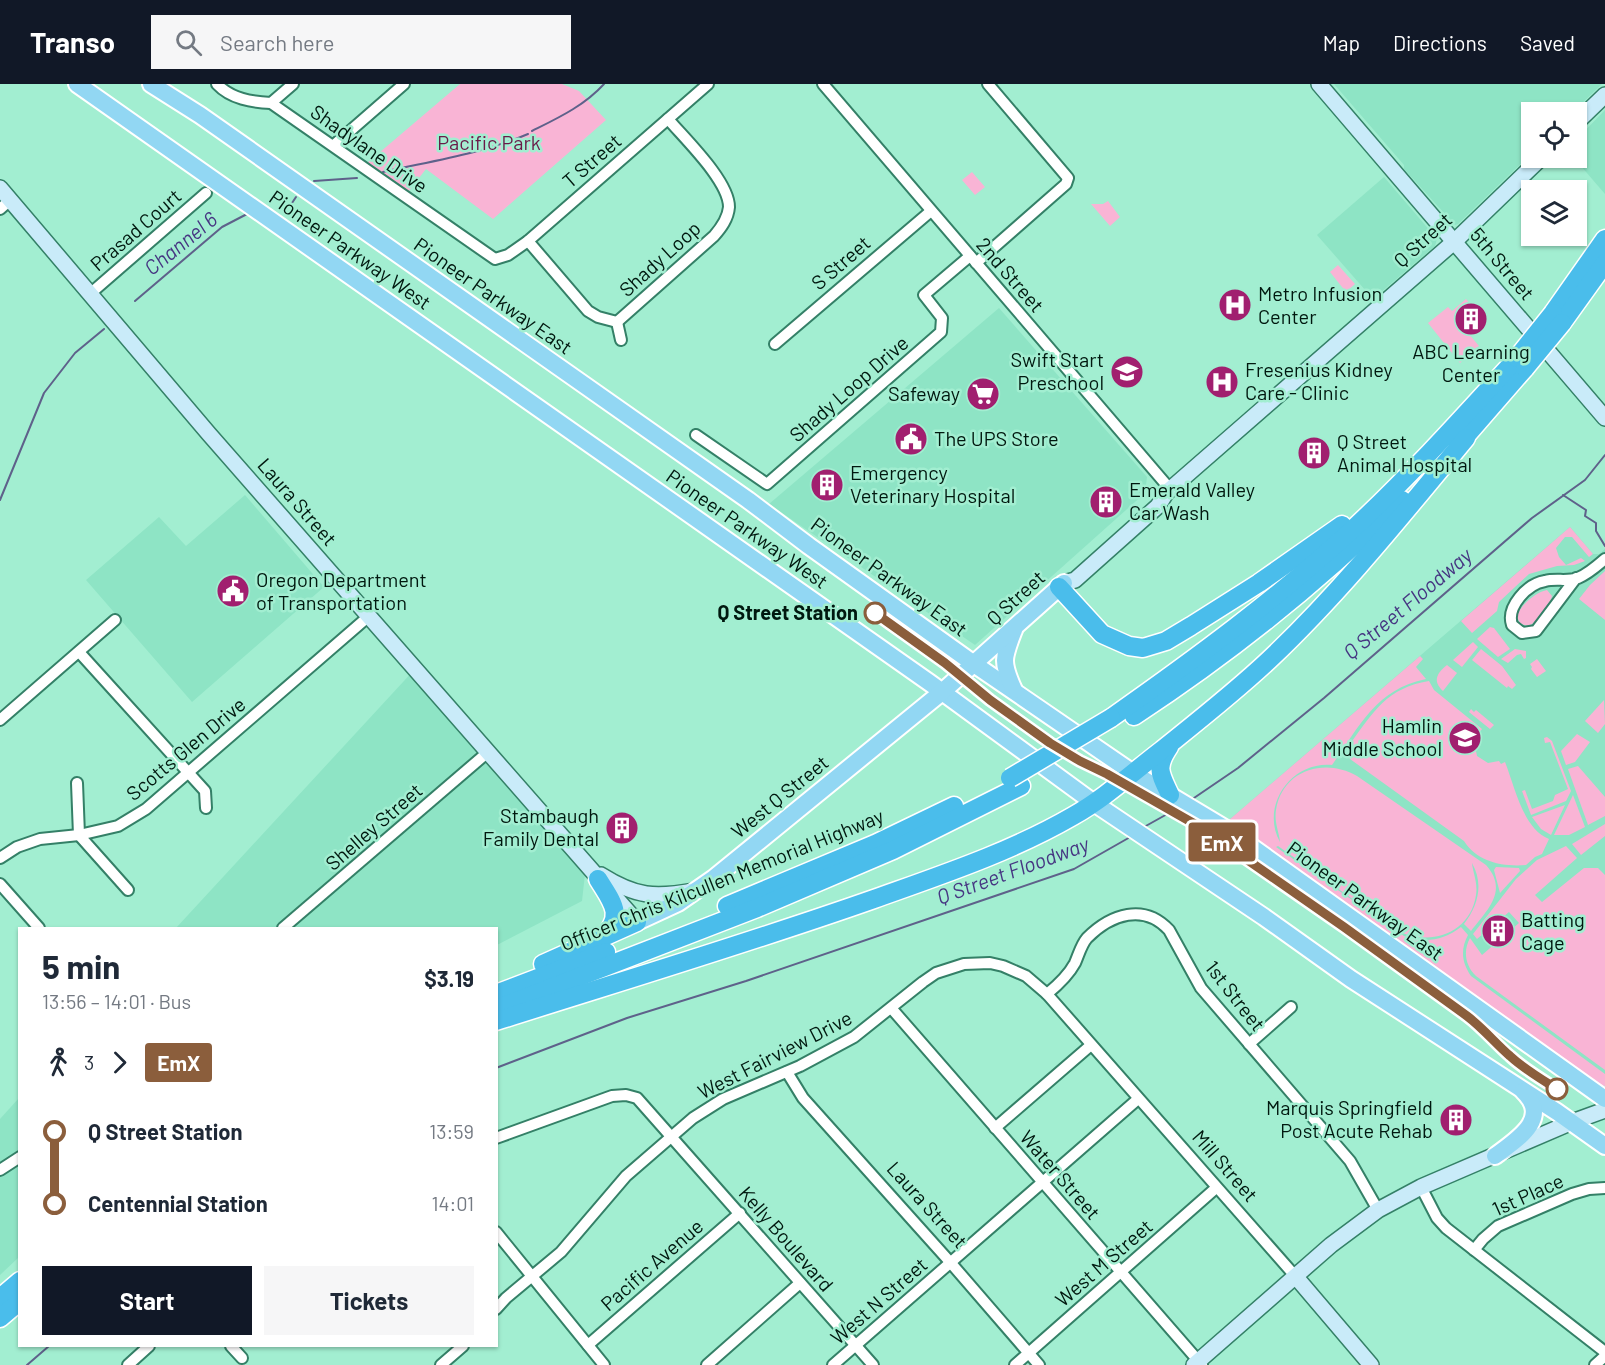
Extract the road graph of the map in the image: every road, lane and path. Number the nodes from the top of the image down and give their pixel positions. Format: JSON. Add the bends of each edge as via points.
{"nodes":[{"id":1,"x":77,"y":84,"type":"edge"},
{"id":2,"x":152,"y":84,"type":"edge"},
{"id":3,"x":218,"y":84,"type":"edge"},
{"id":4,"x":292,"y":84,"type":"edge"},
{"id":5,"x":404,"y":84,"type":"edge"},
{"id":6,"x":708,"y":84,"type":"edge"},
{"id":7,"x":823,"y":84,"type":"edge"},
{"id":8,"x":988,"y":84,"type":"edge"},
{"id":9,"x":1319,"y":84,"type":"edge"},
{"id":10,"x":1605,"y":95,"type":"edge"},
{"id":11,"x":271,"y":103,"type":"junction"},
{"id":12,"x":1587,"y":112,"type":"edge"},
{"id":13,"x":668,"y":119,"type":"junction"},
{"id":14,"x":334,"y":145,"type":"junction"},
{"id":15,"x":1531,"y":168,"type":"edge"},
{"id":16,"x":206,"y":193,"type":"dead end"},
{"id":17,"x":3,"y":199,"type":"edge"},
{"id":18,"x":931,"y":211,"type":"junction"},
{"id":19,"x":1605,"y":239,"type":"edge"},
{"id":20,"x":528,"y":241,"type":"junction"},
{"id":21,"x":1455,"y":241,"type":"junction"},
{"id":22,"x":495,"y":259,"type":"joint"},
{"id":23,"x":973,"y":260,"type":"junction"},
{"id":24,"x":1605,"y":263,"type":"edge"},
{"id":25,"x":91,"y":293,"type":"junction"},
{"id":26,"x":1558,"y":318,"type":"junction"},
{"id":27,"x":616,"y":322,"type":"junction"},
{"id":28,"x":621,"y":340,"type":"dead end"},
{"id":29,"x":775,"y":344,"type":"dead end"},
{"id":30,"x":1605,"y":418,"type":"edge"},
{"id":31,"x":1460,"y":432,"type":"junction"},
{"id":32,"x":696,"y":435,"type":"dead end"},
{"id":33,"x":1168,"y":491,"type":"junction"},
{"id":34,"x":1605,"y":559,"type":"edge"},
{"id":35,"x":1576,"y":578,"type":"junction"},
{"id":36,"x":1062,"y":585,"type":"junction"},
{"id":37,"x":369,"y":616,"type":"junction"},
{"id":38,"x":115,"y":620,"type":"dead end"},
{"id":39,"x":1016,"y":626,"type":"junction"},
{"id":40,"x":79,"y":652,"type":"junction"},
{"id":41,"x":974,"y":664,"type":"junction"},
{"id":42,"x":1014,"y":691,"type":"junction"},
{"id":43,"x":942,"y":692,"type":"junction"},
{"id":44,"x":0,"y":720,"type":"edge"},
{"id":45,"x":1173,"y":741,"type":"junction"},
{"id":46,"x":488,"y":752,"type":"junction"},
{"id":47,"x":187,"y":773,"type":"junction"},
{"id":48,"x":1133,"y":773,"type":"junction"},
{"id":49,"x":1015,"y":782,"type":"junction"},
{"id":50,"x":77,"y":783,"type":"dead end"},
{"id":51,"x":1170,"y":795,"type":"junction"},
{"id":52,"x":1094,"y":803,"type":"junction"},
{"id":53,"x":206,"y":808,"type":"dead end"},
{"id":54,"x":79,"y":835,"type":"junction"},
{"id":55,"x":0,"y":858,"type":"edge"},
{"id":56,"x":592,"y":872,"type":"junction"},
{"id":57,"x":0,"y":884,"type":"edge"},
{"id":58,"x":128,"y":890,"type":"dead end"},
{"id":59,"x":698,"y":891,"type":"junction"},
{"id":60,"x":637,"y":922,"type":"junction"},
{"id":61,"x":38,"y":927,"type":"edge"},
{"id":62,"x":284,"y":927,"type":"edge"},
{"id":63,"x":603,"y":937,"type":"junction"},
{"id":64,"x":498,"y":984,"type":"edge"},
{"id":65,"x":498,"y":993,"type":"edge"},
{"id":66,"x":1047,"y":994,"type":"junction"},
{"id":67,"x":1291,"y":1007,"type":"dead end"},
{"id":68,"x":498,"y":1008,"type":"edge"},
{"id":69,"x":892,"y":1009,"type":"junction"},
{"id":70,"x":498,"y":1020,"type":"edge"},
{"id":71,"x":1249,"y":1044,"type":"junction"},
{"id":72,"x":1091,"y":1045,"type":"junction"},
{"id":73,"x":787,"y":1072,"type":"junction"},
{"id":74,"x":1518,"y":1086,"type":"junction"},
{"id":75,"x":1138,"y":1099,"type":"junction"},
{"id":76,"x":1605,"y":1099,"type":"edge"},
{"id":77,"x":1605,"y":1110,"type":"edge"},
{"id":78,"x":1572,"y":1122,"type":"junction"},
{"id":79,"x":995,"y":1128,"type":"junction"},
{"id":80,"x":672,"y":1136,"type":"junction"},
{"id":81,"x":498,"y":1137,"type":"edge"},
{"id":82,"x":1605,"y":1146,"type":"edge"},
{"id":83,"x":1495,"y":1156,"type":"junction"},
{"id":84,"x":18,"y":1159,"type":"edge"},
{"id":85,"x":0,"y":1170,"type":"edge"},
{"id":86,"x":1043,"y":1182,"type":"junction"},
{"id":87,"x":1421,"y":1187,"type":"junction"},
{"id":88,"x":1216,"y":1188,"type":"junction"},
{"id":89,"x":1605,"y":1188,"type":"edge"},
{"id":90,"x":1378,"y":1210,"type":"junction"},
{"id":91,"x":740,"y":1213,"type":"junction"},
{"id":92,"x":498,"y":1235,"type":"edge"},
{"id":93,"x":1474,"y":1250,"type":"junction"},
{"id":94,"x":950,"y":1262,"type":"junction"},
{"id":95,"x":1122,"y":1272,"type":"junction"},
{"id":96,"x":531,"y":1276,"type":"junction"},
{"id":97,"x":1296,"y":1277,"type":"junction"},
{"id":98,"x":18,"y":1283,"type":"edge"},
{"id":99,"x":800,"y":1283,"type":"junction"},
{"id":100,"x":0,"y":1298,"type":"edge"},
{"id":101,"x":18,"y":1303,"type":"edge"},
{"id":102,"x":498,"y":1307,"type":"edge"},
{"id":103,"x":0,"y":1318,"type":"edge"},
{"id":104,"x":588,"y":1344,"type":"junction"},
{"id":105,"x":855,"y":1345,"type":"junction"},
{"id":106,"x":148,"y":1347,"type":"edge"},
{"id":107,"x":232,"y":1347,"type":"edge"},
{"id":108,"x":462,"y":1347,"type":"edge"},
{"id":109,"x":1029,"y":1353,"type":"junction"},
{"id":110,"x":1605,"y":1354,"type":"edge"},
{"id":111,"x":242,"y":1358,"type":"dead end"},
{"id":112,"x":1198,"y":1364,"type":"edge"},
{"id":113,"x":128,"y":1365,"type":"edge"},
{"id":114,"x":441,"y":1365,"type":"edge"},
{"id":115,"x":604,"y":1365,"type":"edge"},
{"id":116,"x":707,"y":1365,"type":"edge"},
{"id":117,"x":833,"y":1365,"type":"edge"},
{"id":118,"x":873,"y":1365,"type":"edge"},
{"id":119,"x":1015,"y":1365,"type":"edge"},
{"id":120,"x":1039,"y":1365,"type":"edge"},
{"id":121,"x":1371,"y":1365,"type":"edge"},
{"id":122,"x":1595,"y":1365,"type":"edge"}],
"edges":[{"from":1,"to":43,"type":"main road","name":"Pioneer Parkway West"},
{"from":2,"to":41,"type":"main road","name":"Pioneer Parkway East","via":[[748,500]]},
{"from":3,"to":11,"type":"street","name":"Shadylane Drive","via":[[234,96]]},
{"from":4,"to":11,"type":"street"},
{"from":5,"to":14,"type":"street"},
{"from":6,"to":13,"type":"street","name":"T Street"},
{"from":7,"to":18,"type":"street","name":"2nd Street"},
{"from":8,"to":23,"type":"street","via":[[1068,178],[1066,184]]},
{"from":9,"to":21,"type":"street","name":"5th Street"},
{"from":10,"to":12,"type":"street"},
{"from":11,"to":14,"type":"street","name":"Shadylane Drive"},
{"from":13,"to":20,"type":"street","name":"T Street"},
{"from":13,"to":27,"type":"street","name":"Shady Loop","via":[[719,180],[727,194],[729,210],[714,236]]},
{"from":14,"to":22,"type":"street","name":"Shadylane Drive"},
{"from":15,"to":21,"type":"street","name":"Q Street"},
{"from":16,"to":25,"type":"street","name":"Prasad Court"},
{"from":17,"to":25,"type":"street","name":"Laura Street"},
{"from":18,"to":23,"type":"street","name":"2nd Street"},
{"from":18,"to":29,"type":"street","name":"S Street"},
{"from":19,"to":26,"type":"highway","name":"Officer Chris Kilcullen Memorial Highway"},
{"from":20,"to":22,"type":"street","name":"T Street"},
{"from":20,"to":27,"type":"street","name":"Shady Loop","via":[[588,311]]},
{"from":21,"to":30,"type":"street","name":"5th Street"},
{"from":21,"to":33,"type":"street","name":"Q Street"},
{"from":23,"to":32,"type":"street","name":"Shady Loop Drive","via":[[924,295],[942,318],[941,332],[767,484]]},
{"from":23,"to":33,"type":"street","name":"2nd Street"},
{"from":24,"to":26,"type":"highway","name":"Officer Chris Kilcullen Memorial Highway"},
{"from":25,"to":37,"type":"street","name":"Laura Street"},
{"from":26,"to":31,"type":"highway","name":"Officer Chris Kilcullen Memorial Highway","bridge":true},
{"from":27,"to":28,"type":"street"},
{"from":31,"to":36,"type":"highway","via":[[1347,521],[1259,583],[1166,641],[1143,648],[1114,641],[1102,634]]},
{"from":31,"to":45,"type":"highway","via":[[1386,536],[1322,606],[1226,699]]},
{"from":31,"to":49,"type":"highway","name":"Officer Chris Kilcullen Memorial Highway","via":[[1378,524],[1284,607],[1205,668]]},
{"from":33,"to":36,"type":"street","name":"Q Street","via":[[1158,506],[1075,580]]},
{"from":34,"to":35,"type":"street"},
{"from":35,"to":35,"type":"street","via":[[1534,585],[1513,605],[1512,625],[1522,633],[1536,631]]},
{"from":36,"to":39,"type":"main road","name":"Q Street"},
{"from":37,"to":46,"type":"street","name":"Laura Street"},
{"from":37,"to":47,"type":"street","name":"Scotts Glen Drive"},
{"from":38,"to":40,"type":"street"},
{"from":39,"to":41,"type":"main road","name":"Q Street"},
{"from":39,"to":42,"type":"main road","via":[[1004,663]]},
{"from":40,"to":44,"type":"street"},
{"from":40,"to":47,"type":"street"},
{"from":41,"to":42,"type":"main road","name":"Pioneer Parkway East"},
{"from":41,"to":43,"type":"main road","name":"Q Street"},
{"from":42,"to":48,"type":"main road","name":"Pioneer Parkway East"},
{"from":43,"to":52,"type":"main road","name":"Pioneer Parkway West"},
{"from":43,"to":59,"type":"main road","name":"West Q Street"},
{"from":45,"to":48,"type":"highway"},
{"from":45,"to":51,"type":"highway","via":[[1160,760]]},
{"from":46,"to":56,"type":"street","name":"Laura Street"},
{"from":46,"to":62,"type":"street","name":"Shelley Street"},
{"from":47,"to":53,"type":"street","via":[[205,791]]},
{"from":47,"to":54,"type":"street","name":"Scotts Glen Drive","via":[[146,809],[118,826]]},
{"from":48,"to":51,"type":"main road","name":"Pioneer Parkway East"},
{"from":48,"to":52,"type":"highway"},
{"from":49,"to":65,"type":"highway","name":"Officer Chris Kilcullen Memorial Highway","via":[[748,898]]},
{"from":49,"to":68,"type":"highway","name":"Officer Chris Kilcullen Memorial Highway","via":[[893,850]]},
{"from":50,"to":54,"type":"street"},
{"from":51,"to":76,"type":"main road","name":"Pioneer Parkway East","via":[[1228,830]]},
{"from":52,"to":70,"type":"highway","via":[[1045,831],[964,867],[837,912]]},
{"from":52,"to":74,"type":"main road","name":"Pioneer Parkway West","via":[[1351,979]]},
{"from":54,"to":55,"type":"street","name":"Scotts Glen Drive","via":[[40,839]]},
{"from":54,"to":58,"type":"street"},
{"from":56,"to":59,"type":"street","via":[[641,894]]},
{"from":56,"to":60,"type":"street","name":"Laura Street"},
{"from":56,"to":63,"type":"highway","via":[[616,914],[615,924]]},
{"from":57,"to":61,"type":"street"},
{"from":59,"to":60,"type":"main road","name":"West Q Street"},
{"from":60,"to":63,"type":"highway"},
{"from":63,"to":64,"type":"highway"},
{"from":66,"to":69,"type":"street","name":"West Fairview Drive","via":[[1016,971],[976,963],[936,974]]},
{"from":66,"to":71,"type":"street","name":"1st Street","via":[[1068,975],[1088,937],[1110,922],[1132,913],[1144,914],[1169,930],[1201,988]]},
{"from":66,"to":72,"type":"street","name":"Mill Street"},
{"from":67,"to":71,"type":"street"},
{"from":69,"to":73,"type":"street","name":"West Fairview Drive","via":[[828,1053]]},
{"from":69,"to":79,"type":"street","name":"Water Street"},
{"from":71,"to":90,"type":"street","name":"1st Street","via":[[1350,1161]]},
{"from":72,"to":75,"type":"street","name":"Mill Street"},
{"from":72,"to":79,"type":"street"},
{"from":73,"to":80,"type":"street","name":"West Fairview Drive","via":[[707,1108]]},
{"from":73,"to":94,"type":"street","name":"Laura Street","via":[[803,1098]]},
{"from":74,"to":78,"type":"main road","name":"Pioneer Parkway West"},
{"from":74,"to":83,"type":"main road","via":[[1533,1104],[1532,1122]]},
{"from":75,"to":86,"type":"street","name":"West N Street"},
{"from":75,"to":88,"type":"street","name":"Mill Street"},
{"from":77,"to":78,"type":"street"},
{"from":78,"to":82,"type":"main road","name":"Pioneer Parkway West"},
{"from":78,"to":83,"type":"street"},
{"from":79,"to":86,"type":"street","name":"Water Street"},
{"from":80,"to":81,"type":"street","name":"Kelly Boulevard","via":[[645,1104],[626,1095],[612,1096]]},
{"from":80,"to":91,"type":"street","name":"Kelly Boulevard"},
{"from":80,"to":96,"type":"street","name":"West Fairview Drive","via":[[626,1176],[561,1252]]},
{"from":83,"to":87,"type":"street"},
{"from":84,"to":85,"type":"street"},
{"from":86,"to":94,"type":"street","name":"West N Street"},
{"from":86,"to":95,"type":"street","name":"Water Street"},
{"from":87,"to":90,"type":"street"},
{"from":87,"to":93,"type":"street","via":[[1442,1223]]},
{"from":88,"to":95,"type":"street","name":"West M Street"},
{"from":88,"to":97,"type":"street","name":"Mill Street"},
{"from":89,"to":93,"type":"street","name":"1st Place","via":[[1572,1194],[1498,1226]]},
{"from":90,"to":97,"type":"street"},
{"from":91,"to":99,"type":"street","name":"Kelly Boulevard"},
{"from":91,"to":104,"type":"street","name":"Pacific Avenue"},
{"from":92,"to":96,"type":"street"},
{"from":93,"to":110,"type":"street"},
{"from":94,"to":105,"type":"street","name":"West N Street"},
{"from":94,"to":109,"type":"street","name":"Laura Street"},
{"from":95,"to":109,"type":"street","name":"West M Street"},
{"from":95,"to":112,"type":"street","name":"Water Street"},
{"from":96,"to":102,"type":"street","name":"West Fairview Drive"},
{"from":96,"to":104,"type":"street"},
{"from":97,"to":112,"type":"street"},
{"from":97,"to":121,"type":"street","name":"Mill Street"},
{"from":98,"to":100,"type":"highway"},
{"from":99,"to":105,"type":"street","name":"Kelly Boulevard"},
{"from":99,"to":116,"type":"street"},
{"from":101,"to":103,"type":"highway"},
{"from":104,"to":115,"type":"street"},
{"from":105,"to":117,"type":"street","name":"West N Street"},
{"from":105,"to":118,"type":"street","name":"Kelly Boulevard"},
{"from":106,"to":113,"type":"street"},
{"from":107,"to":111,"type":"street"},
{"from":108,"to":114,"type":"street"},
{"from":109,"to":119,"type":"street","name":"West M Street"},
{"from":109,"to":120,"type":"street","name":"Laura Street"},
{"from":110,"to":122,"type":"street"}]}
